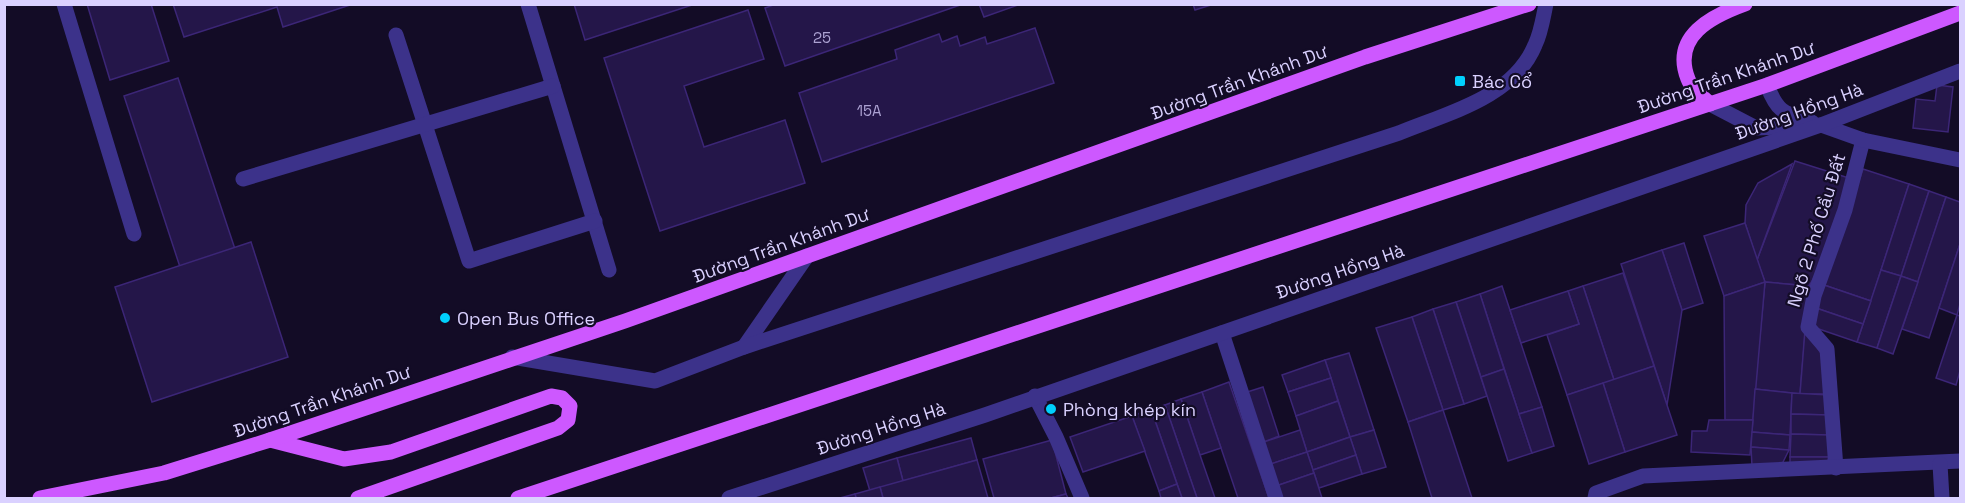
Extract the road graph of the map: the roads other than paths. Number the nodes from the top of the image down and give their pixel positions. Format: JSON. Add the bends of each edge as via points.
{"nodes":[{"id":1,"x":64,"y":4,"type":"edge"},
{"id":2,"x":528,"y":4,"type":"edge"},
{"id":3,"x":1529,"y":4,"type":"edge"},
{"id":4,"x":1546,"y":4,"type":"edge"},
{"id":5,"x":1745,"y":4,"type":"edge"},
{"id":6,"x":1960,"y":6,"type":"edge"},
{"id":7,"x":1960,"y":14,"type":"edge"},
{"id":8,"x":1919,"y":27,"type":"junction"},
{"id":9,"x":396,"y":35,"type":"dead end"},
{"id":10,"x":1960,"y":71,"type":"edge"},
{"id":11,"x":1767,"y":85,"type":"junction"},
{"id":12,"x":553,"y":86,"type":"junction"},
{"id":13,"x":1710,"y":104,"type":"junction"},
{"id":14,"x":425,"y":124,"type":"junction"},
{"id":15,"x":1821,"y":126,"type":"junction"},
{"id":16,"x":1863,"y":140,"type":"junction"},
{"id":17,"x":1960,"y":160,"type":"edge"},
{"id":18,"x":243,"y":179,"type":"dead end"},
{"id":19,"x":594,"y":221,"type":"junction"},
{"id":20,"x":134,"y":234,"type":"dead end"},
{"id":21,"x":807,"y":256,"type":"junction"},
{"id":22,"x":609,"y":270,"type":"dead end"},
{"id":23,"x":1222,"y":333,"type":"junction"},
{"id":24,"x":744,"y":347,"type":"junction"},
{"id":25,"x":512,"y":357,"type":"junction"},
{"id":26,"x":1035,"y":396,"type":"junction"},
{"id":27,"x":270,"y":440,"type":"junction"},
{"id":28,"x":1960,"y":461,"type":"edge"},
{"id":29,"x":1940,"y":464,"type":"junction"},
{"id":30,"x":1836,"y":468,"type":"junction"},
{"id":31,"x":1595,"y":496,"type":"edge"},
{"id":32,"x":40,"y":498,"type":"edge"},
{"id":33,"x":358,"y":498,"type":"edge"},
{"id":34,"x":518,"y":498,"type":"edge"},
{"id":35,"x":729,"y":498,"type":"edge"},
{"id":36,"x":1082,"y":498,"type":"edge"},
{"id":37,"x":1276,"y":498,"type":"edge"},
{"id":38,"x":1942,"y":498,"type":"edge"}],
"edges":[{"from":1,"to":20,"type":"street"},
{"from":2,"to":12,"type":"street"},
{"from":3,"to":21,"type":"main road","name":"Đường Trần Khánh Dư","via":[[1354,61]]},
{"from":4,"to":24,"type":"street","via":[[1536,44],[1527,60],[1490,96],[1399,133]]},
{"from":5,"to":13,"type":"main road","via":[[1700,25],[1688,40],[1684,62],[1688,81]]},
{"from":6,"to":8,"type":"main road"},
{"from":7,"to":8,"type":"main road"},
{"from":8,"to":11,"type":"main road","name":"Đường Trần Khánh Dư"},
{"from":9,"to":14,"type":"street"},
{"from":10,"to":15,"type":"street","name":"Đường Hồng Hà"},
{"from":11,"to":13,"type":"main road","name":"Đường Trần Khánh Dư"},
{"from":11,"to":15,"type":"street","via":[[1775,105]]},
{"from":12,"to":14,"type":"street"},
{"from":12,"to":19,"type":"street"},
{"from":13,"to":15,"type":"street","via":[[1756,128]]},
{"from":13,"to":34,"type":"main road","name":"Đường Trần Khánh Dư"},
{"from":14,"to":18,"type":"street"},
{"from":14,"to":19,"type":"street","via":[[469,261]]},
{"from":15,"to":16,"type":"street"},
{"from":15,"to":23,"type":"street","name":"Đường Hồng Hà"},
{"from":16,"to":17,"type":"street"},
{"from":16,"to":30,"type":"street","name":"Ngõ 2 Phố Cầu Đất","via":[[1808,327],[1827,349]]},
{"from":19,"to":22,"type":"street"},
{"from":21,"to":24,"type":"street"},
{"from":21,"to":25,"type":"main road","name":"Đường Trần Khánh Dư"},
{"from":23,"to":26,"type":"street","name":"Đường Hồng Hà"},
{"from":23,"to":37,"type":"street"},
{"from":24,"to":25,"type":"street","via":[[655,381]]},
{"from":25,"to":27,"type":"main road","name":"Đường Trần Khánh Dư"},
{"from":26,"to":35,"type":"street","name":"Đường Hồng Hà"},
{"from":26,"to":36,"type":"street"},
{"from":27,"to":32,"type":"main road","name":"Đường Trần Khánh Dư","via":[[164,473]]},
{"from":27,"to":33,"type":"main road","via":[[344,459],[391,452],[551,396],[562,398],[570,406],[568,420],[558,428]]},
{"from":28,"to":29,"type":"street"},
{"from":29,"to":30,"type":"street"},
{"from":29,"to":38,"type":"street"},
{"from":30,"to":31,"type":"street","via":[[1643,476]]}]}
